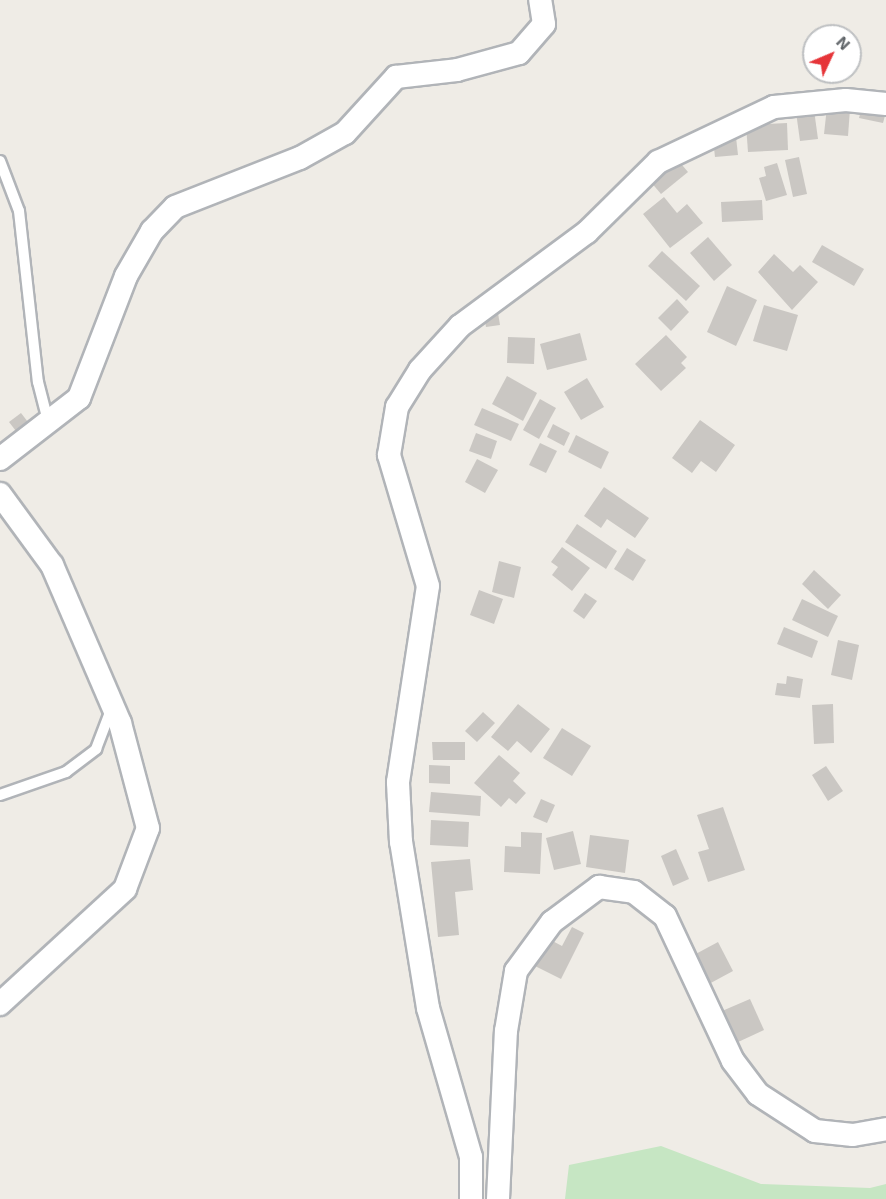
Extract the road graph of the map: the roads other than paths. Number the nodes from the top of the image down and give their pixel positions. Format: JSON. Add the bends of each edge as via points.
{"nodes":[{"id":1,"x":540,"y":0,"type":"edge"},
{"id":2,"x":886,"y":104,"type":"edge"},
{"id":3,"x":0,"y":161,"type":"edge"},
{"id":4,"x":48,"y":422,"type":"junction"},
{"id":5,"x":0,"y":459,"type":"edge"},
{"id":6,"x":0,"y":494,"type":"edge"},
{"id":7,"x":112,"y":705,"type":"junction"},
{"id":8,"x":0,"y":795,"type":"edge"},
{"id":9,"x":0,"y":1004,"type":"edge"},
{"id":10,"x":886,"y":1129,"type":"edge"},
{"id":11,"x":471,"y":1199,"type":"edge"},
{"id":12,"x":498,"y":1199,"type":"edge"}],
"edges":[{"from":1,"to":4,"type":"street","via":[[544,24],[519,53],[457,70],[396,77],[345,133],[300,158],[175,207],[152,231],[126,276],[79,398]]},
{"from":2,"to":11,"type":"street","via":[[846,100],[774,107],[658,162],[587,232],[460,327],[420,370],[397,407],[389,455],[428,586],[398,782],[401,842],[428,1008],[471,1157]]},
{"from":3,"to":4,"type":"lane","via":[[20,211],[38,382]]},
{"from":4,"to":5,"type":"street"},
{"from":6,"to":7,"type":"street","via":[[52,565]]},
{"from":7,"to":8,"type":"lane","via":[[96,749],[66,772]]},
{"from":7,"to":9,"type":"street","via":[[148,828],[125,889]]},
{"from":10,"to":12,"type":"street","via":[[853,1135],[815,1131],[765,1100],[733,1061],[666,916],[634,892],[599,887],[552,922],[516,971],[506,1031]]}]}
